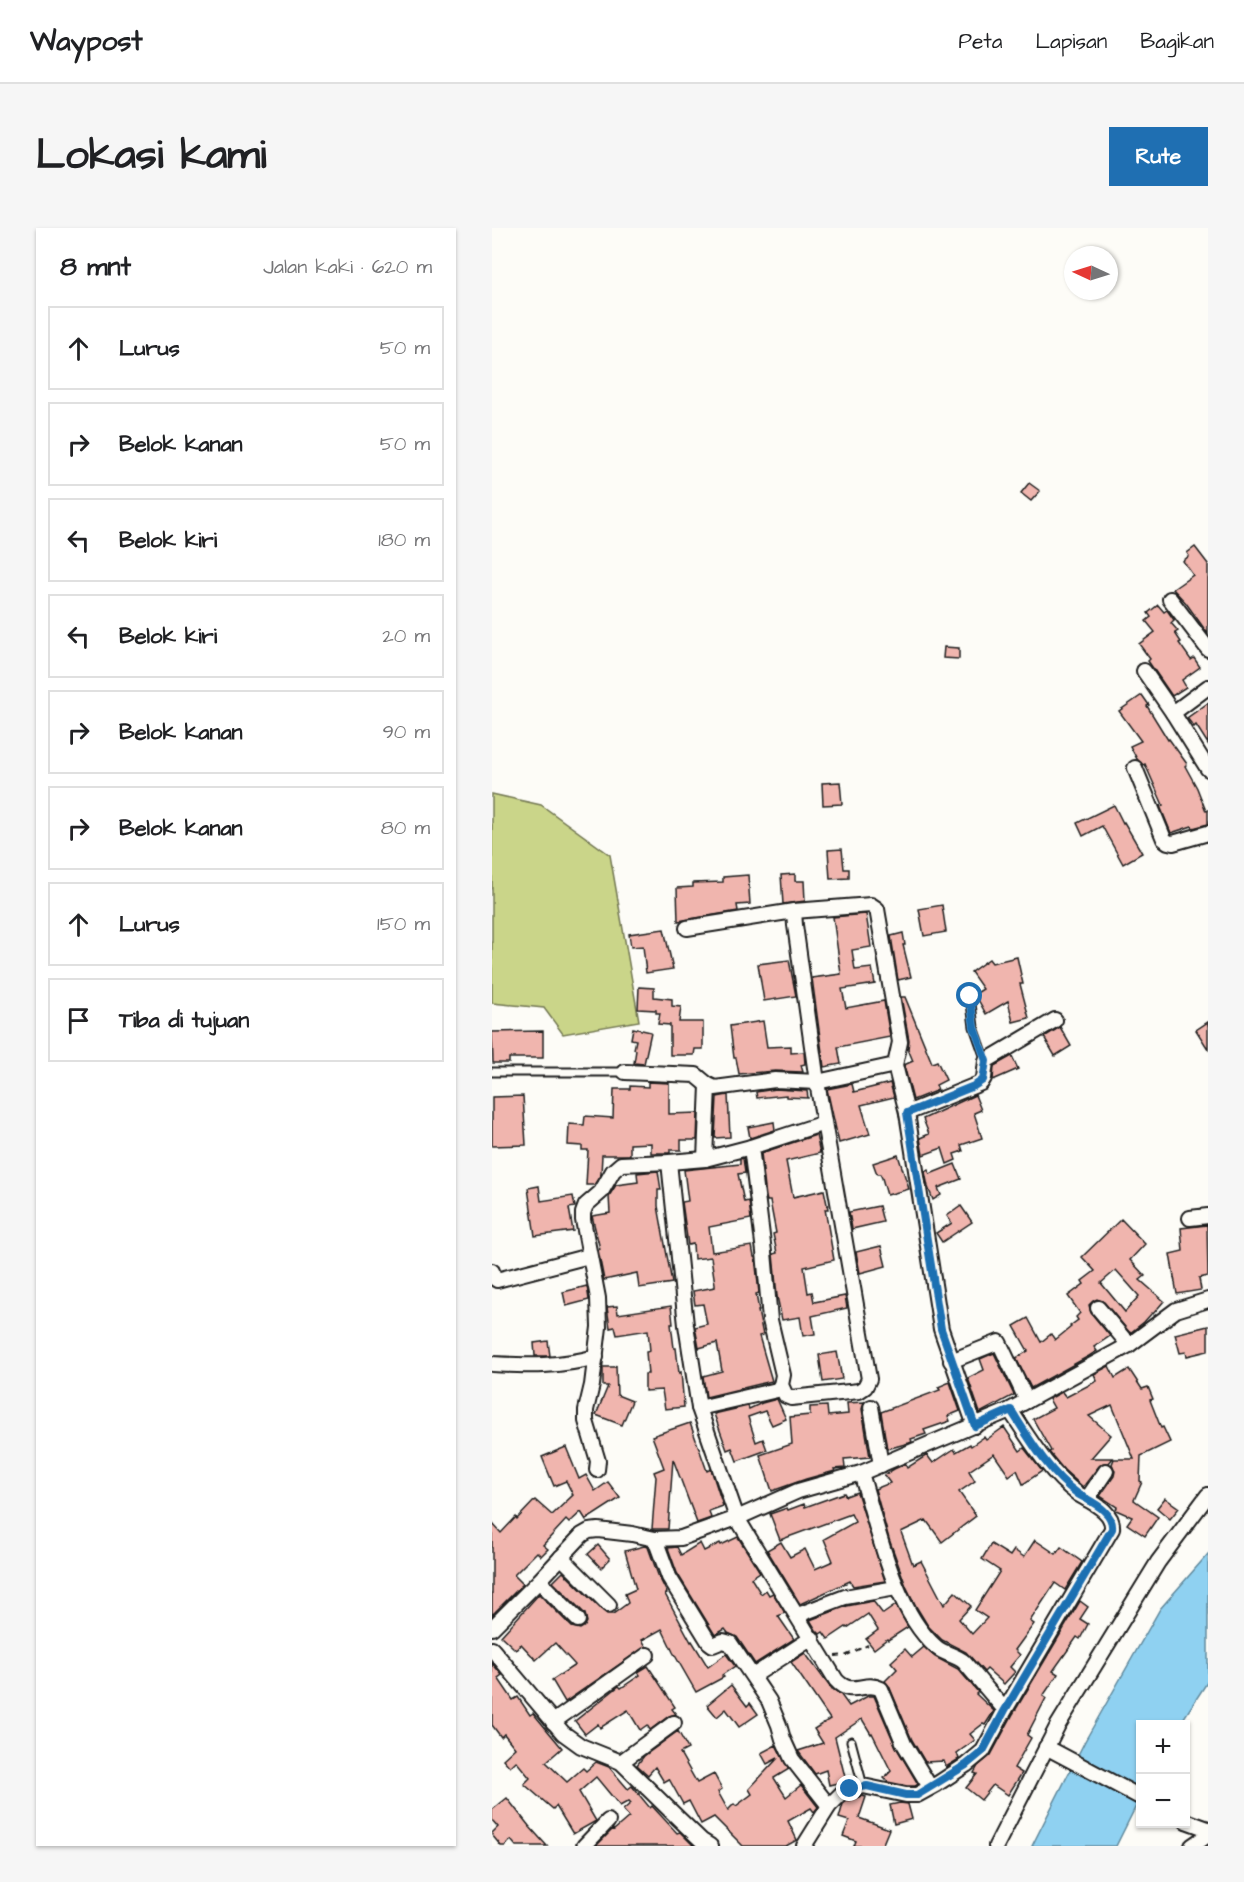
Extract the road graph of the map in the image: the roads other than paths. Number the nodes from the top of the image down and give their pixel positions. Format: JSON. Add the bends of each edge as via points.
{"nodes":[{"id":1,"x":1170,"y":599,"type":"dead end"},
{"id":2,"x":1208,"y":649,"type":"edge"},
{"id":3,"x":1144,"y":671,"type":"dead end"},
{"id":4,"x":1208,"y":687,"type":"edge"},
{"id":5,"x":1173,"y":713,"type":"junction"},
{"id":6,"x":1135,"y":768,"type":"dead end"},
{"id":7,"x":1208,"y":769,"type":"edge"},
{"id":8,"x":1208,"y":833,"type":"edge"},
{"id":9,"x":794,"y":911,"type":"junction"},
{"id":10,"x":687,"y":928,"type":"dead end"},
{"id":11,"x":970,"y":996,"type":"dead end"},
{"id":12,"x":1055,"y":1020,"type":"dead end"},
{"id":13,"x":986,"y":1061,"type":"junction"},
{"id":14,"x":895,"y":1065,"type":"junction"},
{"id":15,"x":492,"y":1072,"type":"edge"},
{"id":16,"x":626,"y":1072,"type":"joint"},
{"id":17,"x":816,"y":1082,"type":"junction"},
{"id":18,"x":708,"y":1085,"type":"junction"},
{"id":19,"x":907,"y":1113,"type":"junction"},
{"id":20,"x":824,"y":1123,"type":"junction"},
{"id":21,"x":751,"y":1147,"type":"junction"},
{"id":22,"x":705,"y":1159,"type":"junction"},
{"id":23,"x":669,"y":1162,"type":"junction"},
{"id":24,"x":1208,"y":1216,"type":"edge"},
{"id":25,"x":1190,"y":1218,"type":"dead end"},
{"id":26,"x":589,"y":1256,"type":"junction"},
{"id":27,"x":492,"y":1271,"type":"edge"},
{"id":28,"x":1208,"y":1300,"type":"edge"},
{"id":29,"x":1098,"y":1308,"type":"dead end"},
{"id":30,"x":1129,"y":1345,"type":"junction"},
{"id":31,"x":596,"y":1357,"type":"junction"},
{"id":32,"x":951,"y":1361,"type":"junction"},
{"id":33,"x":492,"y":1364,"type":"edge"},
{"id":34,"x":781,"y":1385,"type":"junction"},
{"id":35,"x":1026,"y":1401,"type":"junction"},
{"id":36,"x":871,"y":1407,"type":"dead end"},
{"id":37,"x":699,"y":1408,"type":"junction"},
{"id":38,"x":1011,"y":1410,"type":"junction"},
{"id":39,"x":975,"y":1426,"type":"junction"},
{"id":40,"x":881,"y":1465,"type":"junction"},
{"id":41,"x":597,"y":1470,"type":"dead end"},
{"id":42,"x":1106,"y":1471,"type":"dead end"},
{"id":43,"x":861,"y":1473,"type":"junction"},
{"id":44,"x":1208,"y":1495,"type":"edge"},
{"id":45,"x":1087,"y":1499,"type":"junction"},
{"id":46,"x":737,"y":1518,"type":"junction"},
{"id":47,"x":655,"y":1539,"type":"junction"},
{"id":48,"x":561,"y":1557,"type":"junction"},
{"id":49,"x":539,"y":1581,"type":"junction"},
{"id":50,"x":896,"y":1587,"type":"junction"},
{"id":51,"x":609,"y":1605,"type":"dead end"},
{"id":52,"x":798,"y":1615,"type":"junction"},
{"id":53,"x":578,"y":1620,"type":"dead end"},
{"id":54,"x":492,"y":1628,"type":"edge"},
{"id":55,"x":812,"y":1638,"type":"junction"},
{"id":56,"x":492,"y":1649,"type":"edge"},
{"id":57,"x":647,"y":1655,"type":"dead end"},
{"id":58,"x":753,"y":1676,"type":"junction"},
{"id":59,"x":1005,"y":1710,"type":"junction"},
{"id":60,"x":553,"y":1722,"type":"junction"},
{"id":61,"x":674,"y":1724,"type":"dead end"},
{"id":62,"x":851,"y":1741,"type":"dead end"},
{"id":63,"x":1050,"y":1749,"type":"junction"},
{"id":64,"x":621,"y":1762,"type":"junction"},
{"id":65,"x":863,"y":1786,"type":"junction"},
{"id":66,"x":930,"y":1787,"type":"junction"},
{"id":67,"x":1136,"y":1795,"type":"edge"},
{"id":68,"x":829,"y":1806,"type":"junction"},
{"id":69,"x":608,"y":1821,"type":"dead end"},
{"id":70,"x":1190,"y":1823,"type":"edge"},
{"id":71,"x":1208,"y":1829,"type":"edge"},
{"id":72,"x":1208,"y":1835,"type":"edge"},
{"id":73,"x":703,"y":1844,"type":"edge"},
{"id":74,"x":584,"y":1846,"type":"edge"},
{"id":75,"x":804,"y":1846,"type":"edge"},
{"id":76,"x":996,"y":1846,"type":"edge"},
{"id":77,"x":1192,"y":1846,"type":"edge"}],
"edges":[{"from":1,"to":2,"type":"street"},
{"from":3,"to":5,"type":"street"},
{"from":4,"to":5,"type":"street"},
{"from":5,"to":7,"type":"street"},
{"from":6,"to":8,"type":"street","via":[[1164,839],[1173,843]]},
{"from":9,"to":10,"type":"street"},
{"from":9,"to":14,"type":"street","via":[[871,905],[877,909],[900,1042]]},
{"from":9,"to":17,"type":"street"},
{"from":11,"to":13,"type":"lane","via":[[974,1027]]},
{"from":12,"to":13,"type":"street"},
{"from":13,"to":19,"type":"street","via":[[981,1083]]},
{"from":14,"to":17,"type":"street"},
{"from":14,"to":19,"type":"street"},
{"from":15,"to":16,"type":"lane"},
{"from":16,"to":18,"type":"street","via":[[696,1075]]},
{"from":17,"to":18,"type":"street","via":[[775,1080],[715,1088]]},
{"from":17,"to":20,"type":"street"},
{"from":18,"to":22,"type":"street"},
{"from":19,"to":32,"type":"street","via":[[941,1329]]},
{"from":20,"to":21,"type":"street"},
{"from":20,"to":34,"type":"street","via":[[869,1379],[859,1391],[791,1398]]},
{"from":21,"to":22,"type":"street"},
{"from":21,"to":34,"type":"street","via":[[770,1320],[783,1375]]},
{"from":22,"to":23,"type":"street"},
{"from":23,"to":26,"type":"street","via":[[621,1164],[613,1171],[583,1213]]},
{"from":23,"to":37,"type":"street"},
{"from":24,"to":25,"type":"street"},
{"from":26,"to":27,"type":"street","via":[[497,1280]]},
{"from":26,"to":31,"type":"street","via":[[598,1298]]},
{"from":28,"to":30,"type":"street","via":[[1176,1310]]},
{"from":29,"to":30,"type":"street"},
{"from":30,"to":35,"type":"street"},
{"from":31,"to":33,"type":"street","via":[[549,1366]]},
{"from":31,"to":41,"type":"street","via":[[586,1421]]},
{"from":32,"to":35,"type":"street","via":[[999,1342]]},
{"from":32,"to":39,"type":"street"},
{"from":34,"to":37,"type":"street","via":[[777,1390]]},
{"from":35,"to":38,"type":"street"},
{"from":36,"to":40,"type":"street"},
{"from":37,"to":46,"type":"street"},
{"from":38,"to":39,"type":"street"},
{"from":38,"to":45,"type":"street","via":[[1051,1468]]},
{"from":39,"to":40,"type":"street"},
{"from":40,"to":43,"type":"street"},
{"from":42,"to":45,"type":"street"},
{"from":43,"to":46,"type":"street","via":[[798,1491]]},
{"from":43,"to":50,"type":"street"},
{"from":44,"to":63,"type":"street","via":[[1158,1562]]},
{"from":45,"to":59,"type":"street","via":[[1109,1515],[1112,1529]]},
{"from":46,"to":47,"type":"street","via":[[681,1538]]},
{"from":46,"to":52,"type":"street"},
{"from":47,"to":48,"type":"street","via":[[589,1531]]},
{"from":47,"to":58,"type":"street","via":[[669,1577],[709,1642],[730,1643]]},
{"from":48,"to":49,"type":"street"},
{"from":48,"to":51,"type":"street"},
{"from":49,"to":53,"type":"street"},
{"from":49,"to":54,"type":"street"},
{"from":50,"to":52,"type":"street","via":[[845,1597]]},
{"from":50,"to":59,"type":"street","via":[[916,1624],[936,1648],[960,1658]]},
{"from":52,"to":55,"type":"street"},
{"from":55,"to":58,"type":"street"},
{"from":55,"to":66,"type":"street","via":[[843,1688],[881,1689],[904,1744]]},
{"from":56,"to":60,"type":"street"},
{"from":57,"to":60,"type":"street"},
{"from":58,"to":68,"type":"street","via":[[769,1701],[792,1759]]},
{"from":59,"to":66,"type":"street","via":[[983,1751]]},
{"from":60,"to":64,"type":"street","via":[[580,1746]]},
{"from":61,"to":64,"type":"street"},
{"from":62,"to":65,"type":"lane"},
{"from":63,"to":67,"type":"street"},
{"from":63,"to":76,"type":"street"},
{"from":64,"to":73,"type":"street"},
{"from":65,"to":66,"type":"street","via":[[906,1795],[917,1795]]},
{"from":65,"to":68,"type":"street","via":[[842,1793]]},
{"from":68,"to":75,"type":"street"},
{"from":69,"to":74,"type":"street"},
{"from":70,"to":71,"type":"street"},
{"from":72,"to":77,"type":"street"}]}
